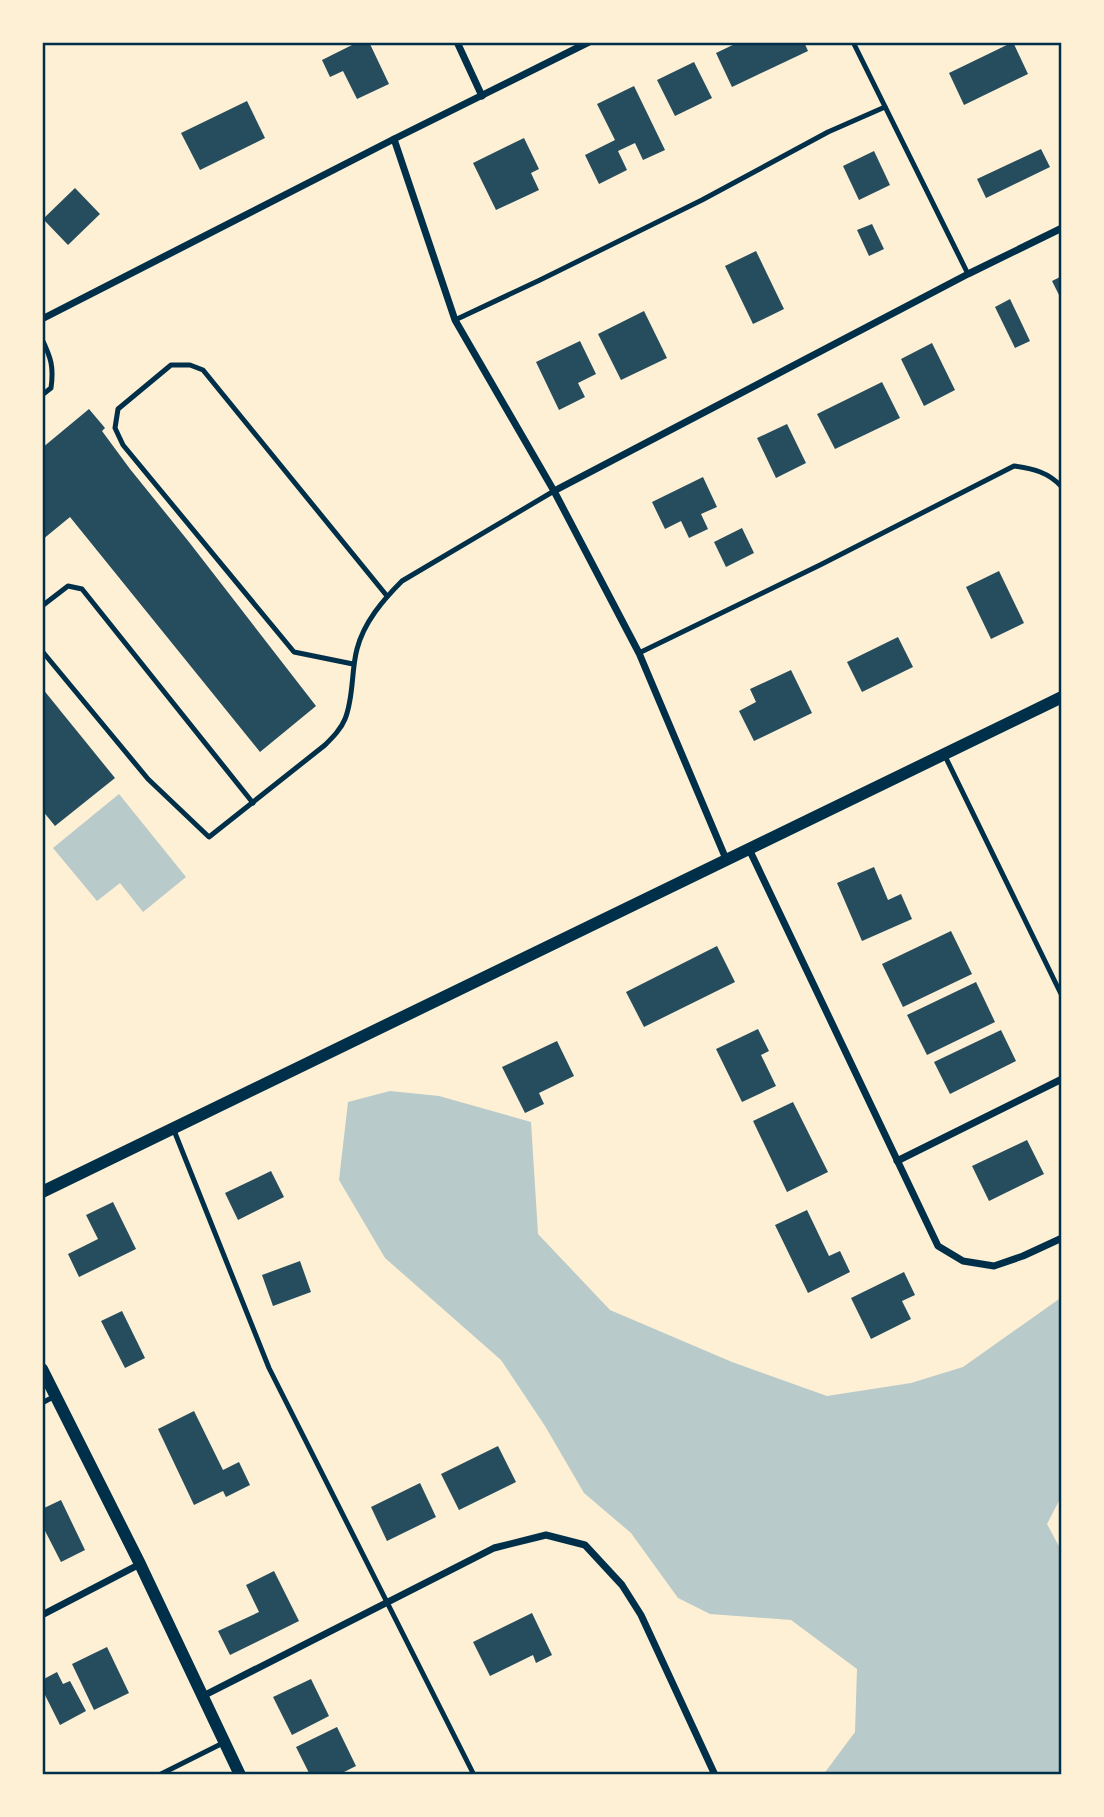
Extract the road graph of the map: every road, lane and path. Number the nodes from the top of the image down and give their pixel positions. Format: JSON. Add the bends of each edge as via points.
{"nodes":[{"id":1,"x":457,"y":42,"type":"edge"},
{"id":2,"x":589,"y":42,"type":"edge"},
{"id":3,"x":853,"y":42,"type":"edge"},
{"id":4,"x":482,"y":96,"type":"junction"},
{"id":5,"x":885,"y":107,"type":"junction"},
{"id":6,"x":394,"y":139,"type":"junction"},
{"id":7,"x":1062,"y":228,"type":"edge"},
{"id":8,"x":968,"y":274,"type":"junction"},
{"id":9,"x":42,"y":319,"type":"edge"},
{"id":10,"x":455,"y":320,"type":"junction"},
{"id":11,"x":42,"y":339,"type":"edge"},
{"id":12,"x":42,"y":395,"type":"edge"},
{"id":13,"x":1062,"y":487,"type":"edge"},
{"id":14,"x":554,"y":491,"type":"junction"},
{"id":15,"x":387,"y":596,"type":"junction"},
{"id":16,"x":42,"y":606,"type":"edge"},
{"id":17,"x":42,"y":651,"type":"edge"},
{"id":18,"x":639,"y":653,"type":"junction"},
{"id":19,"x":353,"y":664,"type":"junction"},
{"id":20,"x":1062,"y":697,"type":"edge"},
{"id":21,"x":944,"y":754,"type":"junction"},
{"id":22,"x":253,"y":803,"type":"junction"},
{"id":23,"x":749,"y":849,"type":"junction"},
{"id":24,"x":726,"y":859,"type":"junction"},
{"id":25,"x":1062,"y":996,"type":"edge"},
{"id":26,"x":1062,"y":1079,"type":"edge"},
{"id":27,"x":173,"y":1129,"type":"junction"},
{"id":28,"x":897,"y":1161,"type":"junction"},
{"id":29,"x":42,"y":1192,"type":"edge"},
{"id":30,"x":1062,"y":1238,"type":"edge"},
{"id":31,"x":42,"y":1369,"type":"edge"},
{"id":32,"x":55,"y":1396,"type":"junction"},
{"id":33,"x":42,"y":1403,"type":"edge"},
{"id":34,"x":140,"y":1564,"type":"junction"},
{"id":35,"x":386,"y":1603,"type":"junction"},
{"id":36,"x":42,"y":1615,"type":"edge"},
{"id":37,"x":203,"y":1696,"type":"junction"},
{"id":38,"x":225,"y":1742,"type":"junction"},
{"id":39,"x":159,"y":1775,"type":"edge"},
{"id":40,"x":240,"y":1775,"type":"edge"},
{"id":41,"x":474,"y":1775,"type":"edge"},
{"id":42,"x":715,"y":1775,"type":"edge"}],
"edges":[{"from":1,"to":4,"type":"street"},
{"from":2,"to":4,"type":"street"},
{"from":3,"to":5,"type":"lane"},
{"from":4,"to":6,"type":"street"},
{"from":5,"to":8,"type":"lane"},
{"from":5,"to":10,"type":"lane"},
{"from":6,"to":9,"type":"street"},
{"from":6,"to":10,"type":"street"},
{"from":7,"to":8,"type":"street"},
{"from":8,"to":14,"type":"street"},
{"from":10,"to":14,"type":"street"},
{"from":11,"to":12,"type":"lane","via":[[53,370],[51,388]]},
{"from":13,"to":18,"type":"lane","via":[[1040,470],[1014,466]]},
{"from":14,"to":15,"type":"lane","via":[[402,581]]},
{"from":14,"to":18,"type":"street"},
{"from":15,"to":19,"type":"lane","via":[[364,629]]},
{"from":15,"to":19,"type":"lane","via":[[203,370],[172,365],[118,409],[115,428],[123,445],[294,652]]},
{"from":16,"to":22,"type":"lane","via":[[68,586],[82,589]]},
{"from":17,"to":22,"type":"lane","via":[[148,779],[209,838]]},
{"from":18,"to":24,"type":"street"},
{"from":19,"to":22,"type":"lane","via":[[345,720],[335,734]]},
{"from":20,"to":21,"type":"street"},
{"from":21,"to":23,"type":"street"},
{"from":21,"to":25,"type":"lane"},
{"from":23,"to":24,"type":"street"},
{"from":23,"to":28,"type":"street"},
{"from":24,"to":27,"type":"street"},
{"from":26,"to":28,"type":"street"},
{"from":27,"to":29,"type":"street"},
{"from":27,"to":35,"type":"lane","via":[[269,1368]]},
{"from":28,"to":30,"type":"street","via":[[938,1246],[963,1261],[994,1266]]},
{"from":31,"to":32,"type":"street"},
{"from":32,"to":33,"type":"lane"},
{"from":32,"to":34,"type":"street"},
{"from":34,"to":36,"type":"street"},
{"from":34,"to":37,"type":"street"},
{"from":35,"to":37,"type":"street"},
{"from":35,"to":41,"type":"lane"},
{"from":35,"to":42,"type":"street","via":[[494,1548],[546,1535],[585,1545],[622,1585],[641,1615]]},
{"from":37,"to":38,"type":"street"},
{"from":38,"to":39,"type":"lane"},
{"from":38,"to":40,"type":"street"}]}
